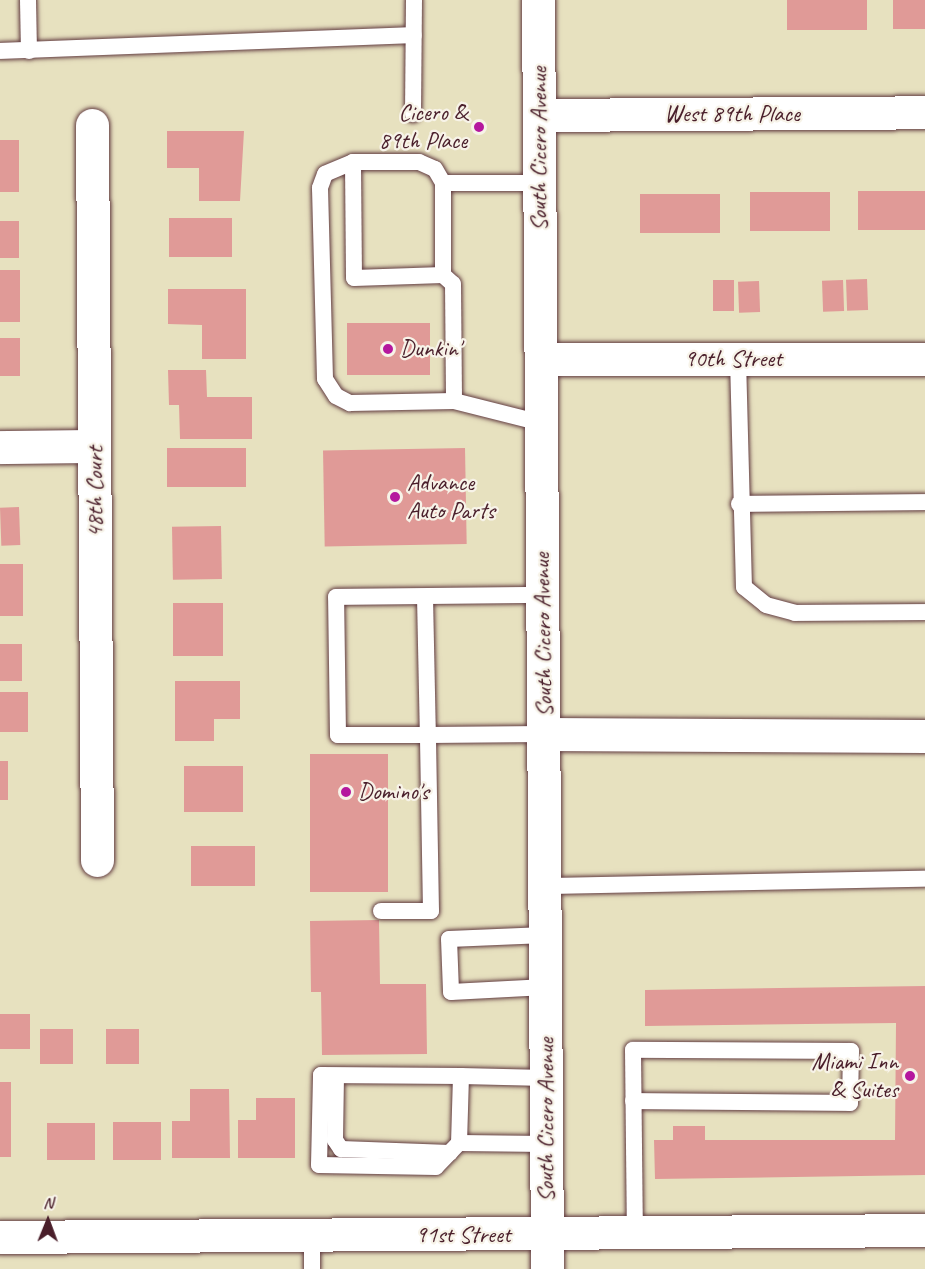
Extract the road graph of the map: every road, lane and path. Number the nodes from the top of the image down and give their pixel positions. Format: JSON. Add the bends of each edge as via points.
{"nodes":[{"id":1,"x":28,"y":0,"type":"edge"},
{"id":2,"x":414,"y":0,"type":"edge"},
{"id":3,"x":538,"y":0,"type":"edge"},
{"id":4,"x":414,"y":35,"type":"junction"},
{"id":5,"x":0,"y":51,"type":"edge"},
{"id":6,"x":29,"y":51,"type":"junction"},
{"id":7,"x":925,"y":112,"type":"edge"},
{"id":8,"x":413,"y":114,"type":"dead end"},
{"id":9,"x":539,"y":115,"type":"junction"},
{"id":10,"x":92,"y":124,"type":"dead end"},
{"id":11,"x":353,"y":162,"type":"junction"},
{"id":12,"x":442,"y":183,"type":"junction"},
{"id":13,"x":540,"y":183,"type":"junction"},
{"id":14,"x":443,"y":275,"type":"junction"},
{"id":15,"x":541,"y":358,"type":"junction"},
{"id":16,"x":738,"y":359,"type":"junction"},
{"id":17,"x":925,"y":359,"type":"edge"},
{"id":18,"x":454,"y":401,"type":"junction"},
{"id":19,"x":541,"y":423,"type":"junction"},
{"id":20,"x":94,"y":446,"type":"junction"},
{"id":21,"x":0,"y":447,"type":"edge"},
{"id":22,"x":925,"y":502,"type":"edge"},
{"id":23,"x":739,"y":504,"type":"junction"},
{"id":24,"x":543,"y":595,"type":"junction"},
{"id":25,"x":425,"y":597,"type":"junction"},
{"id":26,"x":925,"y":612,"type":"edge"},
{"id":27,"x":544,"y":734,"type":"junction"},
{"id":28,"x":428,"y":735,"type":"junction"},
{"id":29,"x":925,"y":736,"type":"edge"},
{"id":30,"x":97,"y":860,"type":"dead end"},
{"id":31,"x":925,"y":879,"type":"edge"},
{"id":32,"x":545,"y":886,"type":"junction"},
{"id":33,"x":381,"y":911,"type":"dead end"},
{"id":34,"x":545,"y":935,"type":"junction"},
{"id":35,"x":546,"y":987,"type":"junction"},
{"id":36,"x":336,"y":1076,"type":"junction"},
{"id":37,"x":461,"y":1076,"type":"junction"},
{"id":38,"x":546,"y":1078,"type":"junction"},
{"id":39,"x":633,"y":1101,"type":"junction"},
{"id":40,"x":546,"y":1144,"type":"junction"},
{"id":41,"x":454,"y":1148,"type":"junction"},
{"id":42,"x":925,"y":1230,"type":"edge"},
{"id":43,"x":634,"y":1233,"type":"junction"},
{"id":44,"x":547,"y":1234,"type":"junction"},
{"id":45,"x":312,"y":1236,"type":"junction"},
{"id":46,"x":0,"y":1237,"type":"edge"},
{"id":47,"x":312,"y":1269,"type":"edge"},
{"id":48,"x":547,"y":1269,"type":"edge"}],
"edges":[{"from":1,"to":6,"type":"lane"},
{"from":2,"to":4,"type":"lane"},
{"from":3,"to":9,"type":"street","name":"South Cicero Avenue"},
{"from":4,"to":6,"type":"lane"},
{"from":4,"to":8,"type":"lane"},
{"from":5,"to":6,"type":"lane"},
{"from":7,"to":9,"type":"street","name":"West 89th Place"},
{"from":9,"to":13,"type":"street","name":"South Cicero Avenue"},
{"from":10,"to":20,"type":"street","name":"48th Court"},
{"from":11,"to":12,"type":"lane","via":[[419,162],[435,169]]},
{"from":11,"to":14,"type":"lane","via":[[354,278]]},
{"from":11,"to":18,"type":"lane","via":[[325,174],[320,188],[325,379],[336,396],[350,403]]},
{"from":12,"to":13,"type":"lane"},
{"from":12,"to":14,"type":"lane"},
{"from":13,"to":15,"type":"street","name":"South Cicero Avenue"},
{"from":14,"to":18,"type":"lane","via":[[453,284]]},
{"from":15,"to":16,"type":"street","name":"90th Street"},
{"from":15,"to":19,"type":"street","name":"South Cicero Avenue"},
{"from":16,"to":17,"type":"street","name":"90th Street"},
{"from":16,"to":23,"type":"lane"},
{"from":18,"to":19,"type":"lane"},
{"from":19,"to":24,"type":"street","name":"South Cicero Avenue"},
{"from":20,"to":21,"type":"street"},
{"from":20,"to":30,"type":"street","name":"48th Court"},
{"from":22,"to":23,"type":"lane"},
{"from":23,"to":26,"type":"lane","via":[[744,587],[766,605],[795,613]]},
{"from":24,"to":25,"type":"lane"},
{"from":24,"to":27,"type":"street","name":"South Cicero Avenue"},
{"from":25,"to":28,"type":"lane"},
{"from":25,"to":28,"type":"lane","via":[[336,597],[338,735]]},
{"from":27,"to":28,"type":"lane"},
{"from":27,"to":29,"type":"street"},
{"from":27,"to":32,"type":"street","name":"South Cicero Avenue"},
{"from":28,"to":33,"type":"lane","via":[[430,910]]},
{"from":31,"to":32,"type":"lane"},
{"from":32,"to":34,"type":"street","name":"South Cicero Avenue"},
{"from":34,"to":35,"type":"street","name":"South Cicero Avenue"},
{"from":34,"to":35,"type":"lane","via":[[448,939],[451,992]]},
{"from":35,"to":38,"type":"street","name":"South Cicero Avenue"},
{"from":36,"to":37,"type":"lane"},
{"from":36,"to":41,"type":"lane","via":[[335,1140],[341,1149]]},
{"from":36,"to":41,"type":"lane","via":[[321,1075],[319,1165],[436,1167]]},
{"from":37,"to":38,"type":"lane"},
{"from":37,"to":41,"type":"lane"},
{"from":38,"to":40,"type":"street","name":"South Cicero Avenue"},
{"from":39,"to":39,"type":"lane","via":[[633,1050],[851,1051],[850,1103]]},
{"from":39,"to":43,"type":"lane"},
{"from":40,"to":41,"type":"lane"},
{"from":40,"to":44,"type":"street","name":"South Cicero Avenue"},
{"from":42,"to":43,"type":"street","name":"91st Street"},
{"from":43,"to":44,"type":"street","name":"91st Street"},
{"from":44,"to":45,"type":"street","name":"91st Street"},
{"from":44,"to":48,"type":"street","name":"South Cicero Avenue"},
{"from":45,"to":46,"type":"street","name":"91st Street"},
{"from":45,"to":47,"type":"lane"}]}
